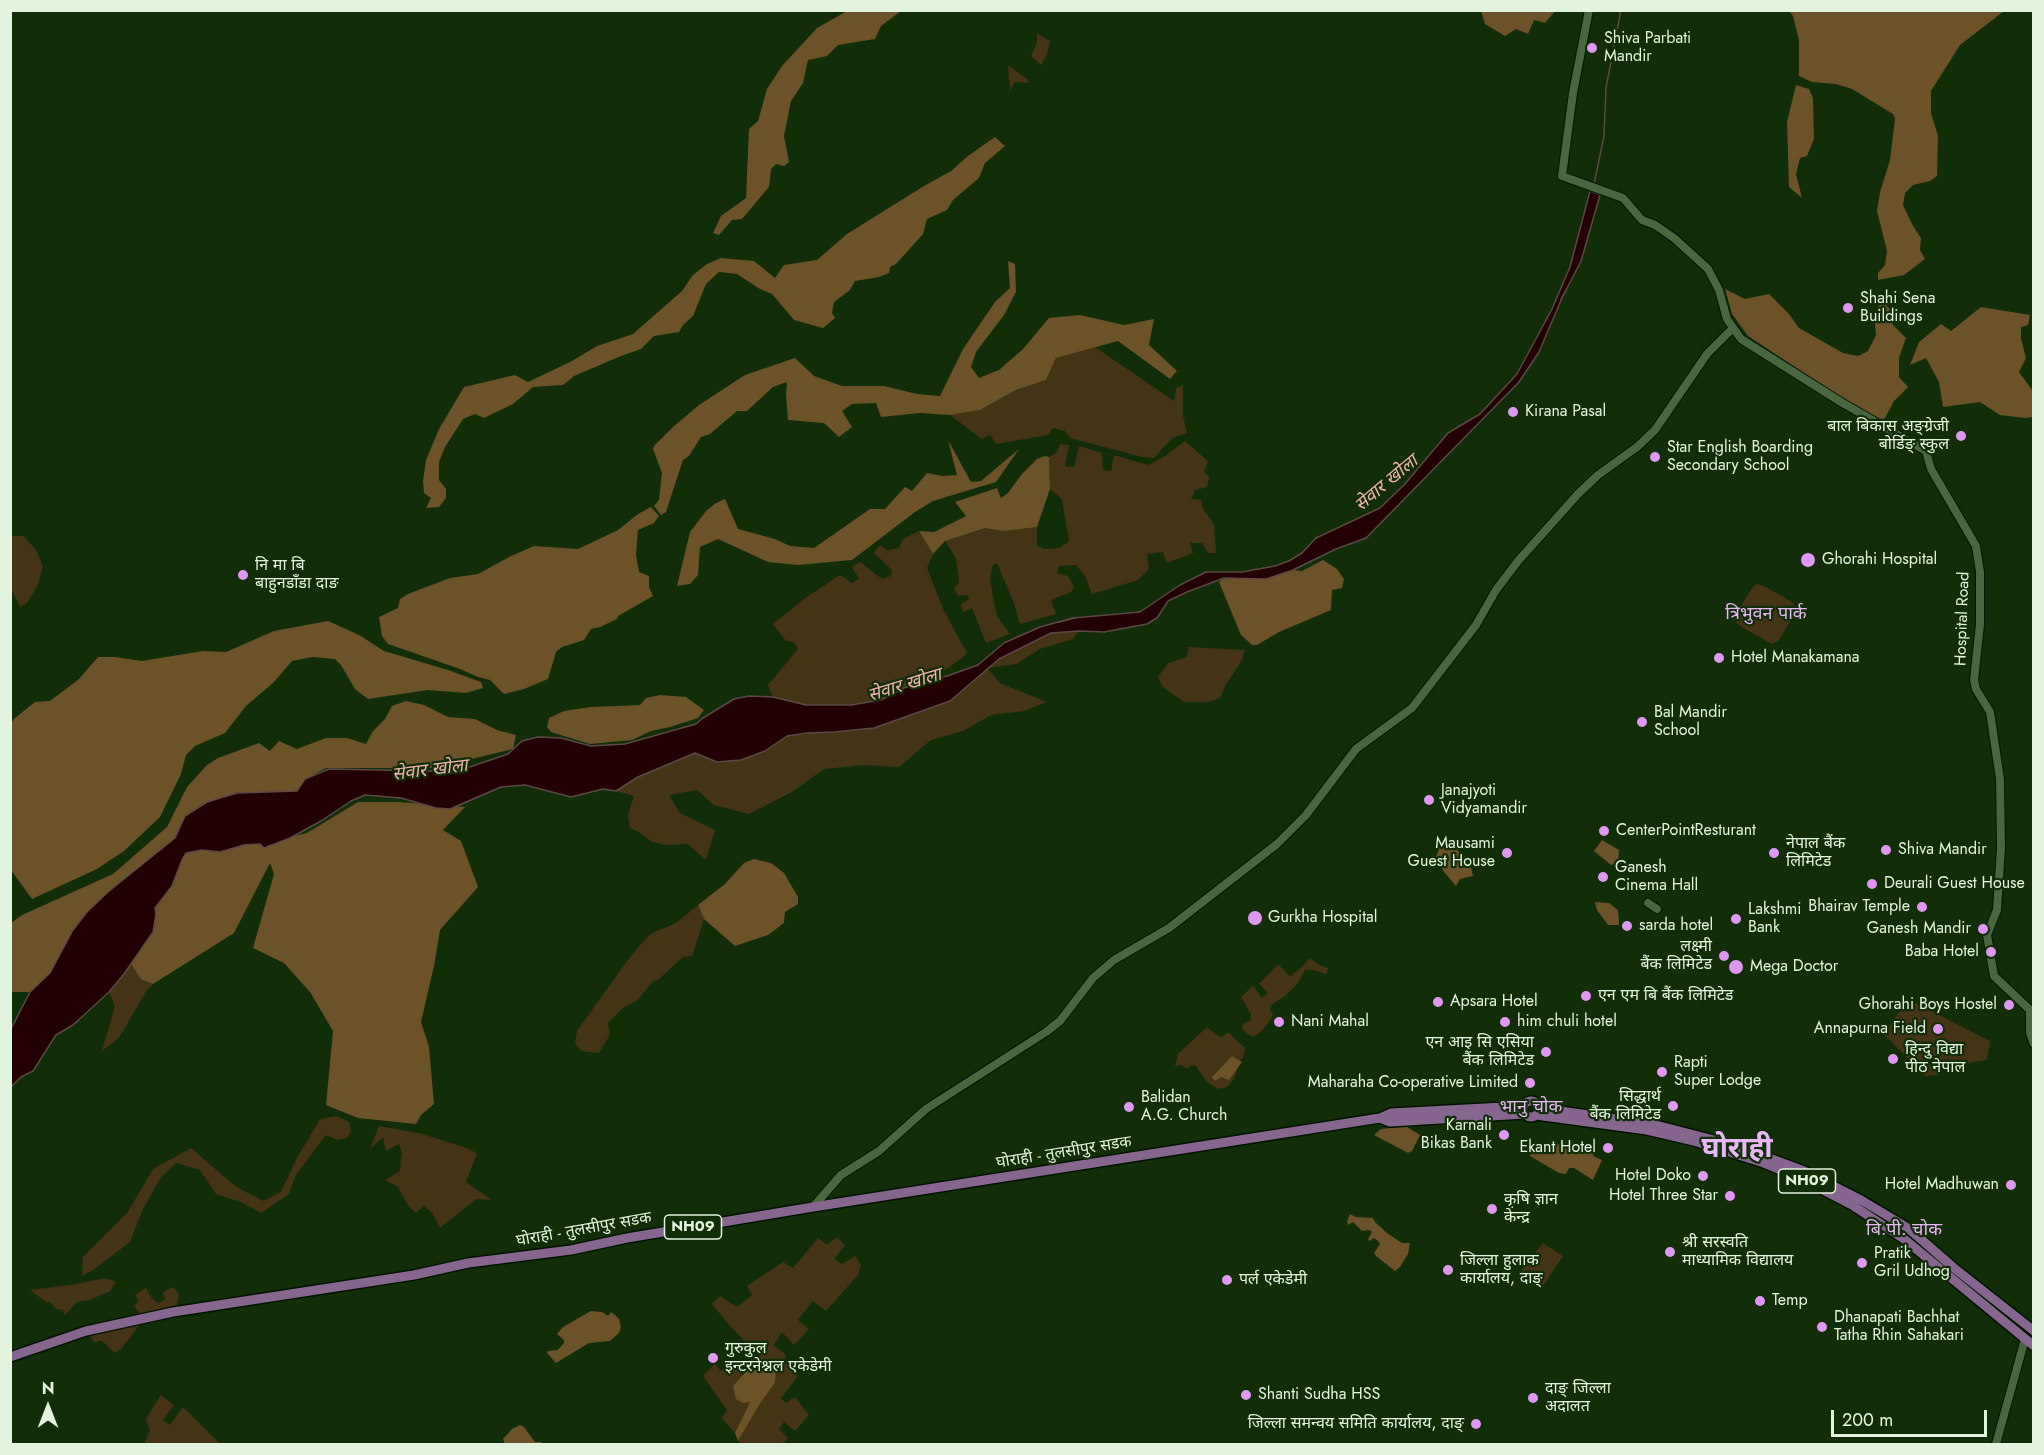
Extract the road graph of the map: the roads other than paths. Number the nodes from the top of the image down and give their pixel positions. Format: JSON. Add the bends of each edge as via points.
{"nodes":[{"id":1,"x":1589,"y":10,"type":"edge"},
{"id":2,"x":1733,"y":328,"type":"junction"},
{"id":3,"x":1648,"y":903,"type":"dead end"},
{"id":4,"x":1657,"y":909,"type":"dead end"},
{"id":5,"x":2034,"y":1044,"type":"edge"},
{"id":6,"x":1524,"y":1110,"type":"junction"},
{"id":7,"x":1537,"y":1112,"type":"junction"},
{"id":8,"x":1737,"y":1151,"type":"junction"},
{"id":9,"x":813,"y":1207,"type":"junction"},
{"id":10,"x":1902,"y":1224,"type":"junction"},
{"id":11,"x":1911,"y":1230,"type":"junction"},
{"id":12,"x":1900,"y":1237,"type":"junction"},
{"id":13,"x":2034,"y":1331,"type":"edge"},
{"id":14,"x":2025,"y":1339,"type":"junction"},
{"id":15,"x":2034,"y":1346,"type":"edge"},
{"id":16,"x":10,"y":1357,"type":"edge"},
{"id":17,"x":1996,"y":1444,"type":"edge"}],
"edges":[{"from":1,"to":2,"type":"street","via":[[1562,176],[1623,198],[1642,220],[1674,238],[1708,269]]},
{"from":2,"to":5,"type":"street","name":"Hospital Road","via":[[1751,345],[1926,451],[1931,469],[1976,546],[1980,624],[1974,680],[1990,712],[2000,779],[1997,910],[1988,935],[1994,976],[2030,1010]]},
{"from":2,"to":9,"type":"street","via":[[1707,354],[1655,430],[1578,494],[1518,561],[1476,625],[1412,708],[1356,749],[1306,815],[1276,844],[1169,928],[1114,960],[1093,978],[1060,1021],[926,1109],[879,1151],[841,1175]]},
{"from":3,"to":4,"type":"street"},
{"from":6,"to":7,"type":"main road","number":"NH09","via":[[1531,1117]]},
{"from":6,"to":7,"type":"main road","number":"NH09","via":[[1526,1103],[1532,1101]]},
{"from":6,"to":9,"type":"main road","name":"घोराही - तुलसीपुर सडक","number":"NH09","via":[[1391,1113],[1380,1118]]},
{"from":7,"to":8,"type":"main road","number":"NH09","via":[[1652,1124]]},
{"from":8,"to":10,"type":"main road","number":"NH09","via":[[1804,1171]]},
{"from":8,"to":12,"type":"main road","number":"NH09","via":[[1852,1205]]},
{"from":9,"to":16,"type":"main road","name":"घोराही - तुलसीपुर सडक","number":"NH09","via":[[571,1250],[468,1263],[173,1312],[86,1331]]},
{"from":10,"to":11,"type":"main road","number":"NH09"},
{"from":10,"to":12,"type":"main road"},
{"from":11,"to":12,"type":"main road"},
{"from":11,"to":13,"type":"main road","number":"NH09"},
{"from":12,"to":14,"type":"main road","number":"NH09"},
{"from":14,"to":15,"type":"main road","number":"NH09"},
{"from":14,"to":17,"type":"street"}]}
